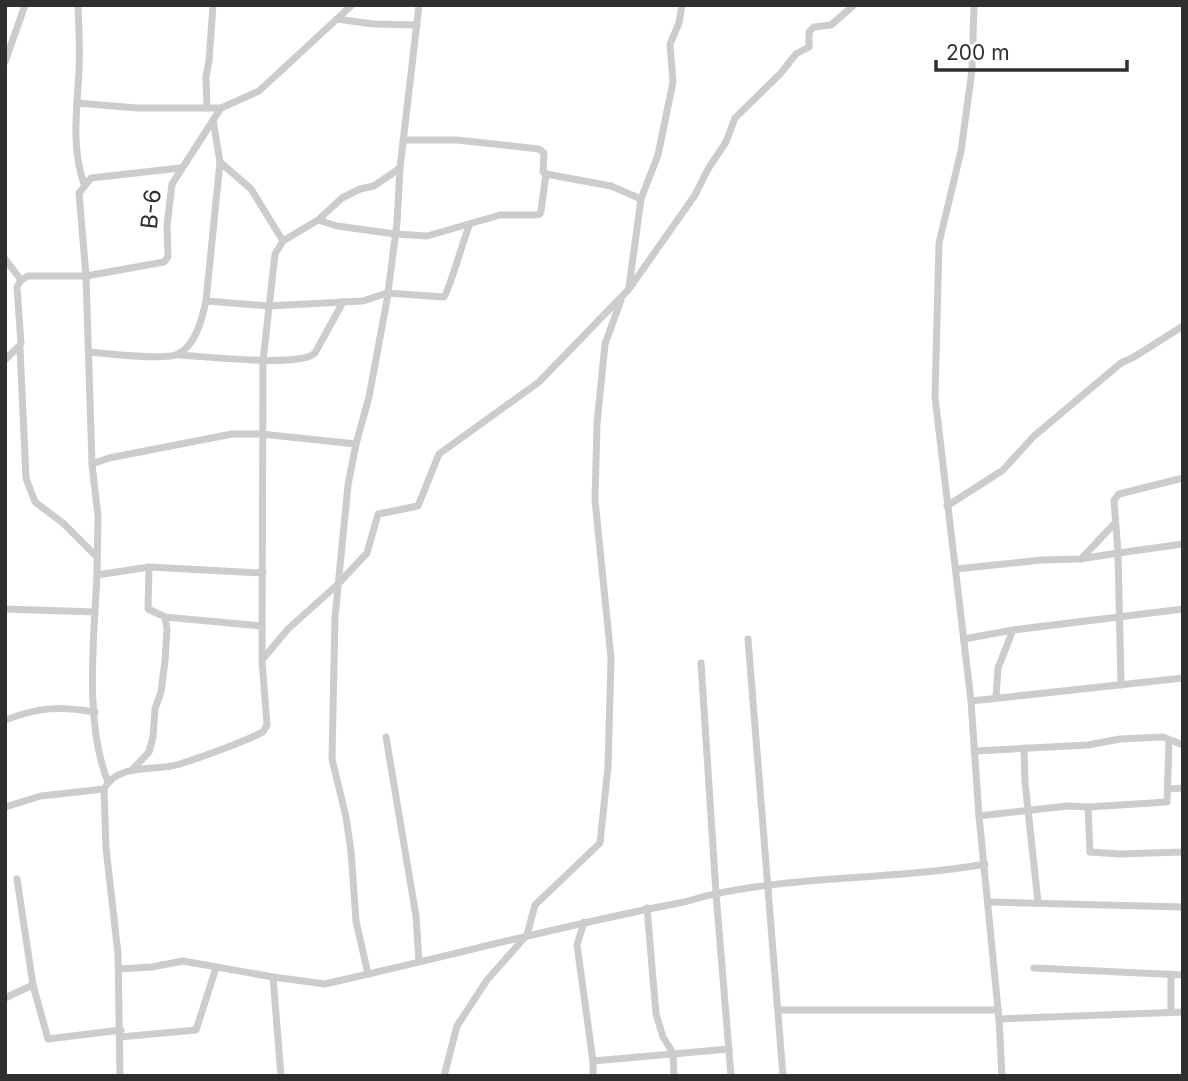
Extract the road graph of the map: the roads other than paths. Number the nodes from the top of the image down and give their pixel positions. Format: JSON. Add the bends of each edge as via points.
{"nodes":[{"id":1,"x":25,"y":5,"type":"edge"},
{"id":2,"x":78,"y":5,"type":"edge"},
{"id":3,"x":213,"y":5,"type":"edge"},
{"id":4,"x":352,"y":5,"type":"edge"},
{"id":5,"x":419,"y":5,"type":"edge"},
{"id":6,"x":682,"y":5,"type":"edge"},
{"id":7,"x":854,"y":5,"type":"edge"},
{"id":8,"x":974,"y":5,"type":"edge"},
{"id":9,"x":337,"y":19,"type":"junction"},
{"id":10,"x":417,"y":25,"type":"junction"},
{"id":11,"x":5,"y":62,"type":"edge"},
{"id":12,"x":77,"y":103,"type":"junction"},
{"id":13,"x":207,"y":108,"type":"junction"},
{"id":14,"x":222,"y":108,"type":"junction"},
{"id":15,"x":214,"y":121,"type":"junction"},
{"id":16,"x":403,"y":140,"type":"junction"},
{"id":17,"x":220,"y":162,"type":"junction"},
{"id":18,"x":180,"y":168,"type":"junction"},
{"id":19,"x":400,"y":168,"type":"junction"},
{"id":20,"x":545,"y":174,"type":"junction"},
{"id":21,"x":84,"y":184,"type":"junction"},
{"id":22,"x":641,"y":199,"type":"junction"},
{"id":23,"x":318,"y":220,"type":"junction"},
{"id":24,"x":469,"y":226,"type":"junction"},
{"id":25,"x":395,"y":234,"type":"junction"},
{"id":26,"x":283,"y":241,"type":"junction"},
{"id":27,"x":6,"y":263,"type":"edge"},
{"id":28,"x":86,"y":275,"type":"junction"},
{"id":29,"x":21,"y":280,"type":"junction"},
{"id":30,"x":629,"y":289,"type":"junction"},
{"id":31,"x":387,"y":293,"type":"junction"},
{"id":32,"x":622,"y":295,"type":"junction"},
{"id":33,"x":206,"y":301,"type":"junction"},
{"id":34,"x":343,"y":302,"type":"junction"},
{"id":35,"x":269,"y":306,"type":"junction"},
{"id":36,"x":1183,"y":326,"type":"edge"},
{"id":37,"x":20,"y":348,"type":"junction"},
{"id":38,"x":89,"y":352,"type":"junction"},
{"id":39,"x":178,"y":355,"type":"junction"},
{"id":40,"x":5,"y":360,"type":"edge"},
{"id":41,"x":263,"y":361,"type":"junction"},
{"id":42,"x":261,"y":434,"type":"junction"},
{"id":43,"x":356,"y":444,"type":"junction"},
{"id":44,"x":92,"y":464,"type":"junction"},
{"id":45,"x":1183,"y":478,"type":"edge"},
{"id":46,"x":947,"y":506,"type":"junction"},
{"id":47,"x":1114,"y":524,"type":"junction"},
{"id":48,"x":1183,"y":544,"type":"edge"},
{"id":49,"x":1118,"y":553,"type":"junction"},
{"id":50,"x":97,"y":557,"type":"junction"},
{"id":51,"x":1080,"y":559,"type":"junction"},
{"id":52,"x":149,"y":567,"type":"junction"},
{"id":53,"x":956,"y":569,"type":"junction"},
{"id":54,"x":263,"y":573,"type":"junction"},
{"id":55,"x":97,"y":575,"type":"junction"},
{"id":56,"x":338,"y":584,"type":"junction"},
{"id":57,"x":5,"y":609,"type":"edge"},
{"id":58,"x":1183,"y":609,"type":"edge"},
{"id":59,"x":95,"y":612,"type":"junction"},
{"id":60,"x":165,"y":617,"type":"junction"},
{"id":61,"x":1120,"y":618,"type":"junction"},
{"id":62,"x":262,"y":626,"type":"junction"},
{"id":63,"x":1013,"y":630,"type":"junction"},
{"id":64,"x":748,"y":639,"type":"dead end"},
{"id":65,"x":964,"y":639,"type":"junction"},
{"id":66,"x":262,"y":660,"type":"junction"},
{"id":67,"x":701,"y":663,"type":"dead end"},
{"id":68,"x":1183,"y":678,"type":"edge"},
{"id":69,"x":1121,"y":685,"type":"junction"},
{"id":70,"x":996,"y":697,"type":"junction"},
{"id":71,"x":971,"y":701,"type":"junction"},
{"id":72,"x":95,"y":712,"type":"junction"},
{"id":73,"x":5,"y":720,"type":"edge"},
{"id":74,"x":386,"y":737,"type":"dead end"},
{"id":75,"x":1169,"y":741,"type":"junction"},
{"id":76,"x":1183,"y":745,"type":"edge"},
{"id":77,"x":1024,"y":748,"type":"junction"},
{"id":78,"x":976,"y":751,"type":"junction"},
{"id":79,"x":132,"y":771,"type":"junction"},
{"id":80,"x":106,"y":786,"type":"junction"},
{"id":81,"x":1183,"y":788,"type":"edge"},
{"id":82,"x":1168,"y":789,"type":"junction"},
{"id":83,"x":5,"y":807,"type":"edge"},
{"id":84,"x":1088,"y":807,"type":"junction"},
{"id":85,"x":1029,"y":810,"type":"junction"},
{"id":86,"x":979,"y":816,"type":"junction"},
{"id":87,"x":1183,"y":852,"type":"edge"},
{"id":88,"x":985,"y":864,"type":"junction"},
{"id":89,"x":17,"y":879,"type":"dead end"},
{"id":90,"x":768,"y":886,"type":"junction"},
{"id":91,"x":716,"y":893,"type":"junction"},
{"id":92,"x":989,"y":902,"type":"junction"},
{"id":93,"x":1038,"y":902,"type":"junction"},
{"id":94,"x":1183,"y":907,"type":"edge"},
{"id":95,"x":646,"y":908,"type":"junction"},
{"id":96,"x":584,"y":922,"type":"junction"},
{"id":97,"x":527,"y":935,"type":"junction"},
{"id":98,"x":419,"y":962,"type":"junction"},
{"id":99,"x":216,"y":968,"type":"junction"},
{"id":100,"x":1034,"y":968,"type":"dead end"},
{"id":101,"x":119,"y":969,"type":"junction"},
{"id":102,"x":368,"y":974,"type":"junction"},
{"id":103,"x":1171,"y":974,"type":"junction"},
{"id":104,"x":1183,"y":975,"type":"edge"},
{"id":105,"x":272,"y":977,"type":"junction"},
{"id":106,"x":33,"y":985,"type":"junction"},
{"id":107,"x":5,"y":998,"type":"edge"},
{"id":108,"x":779,"y":1010,"type":"junction"},
{"id":109,"x":998,"y":1010,"type":"junction"},
{"id":110,"x":1171,"y":1012,"type":"junction"},
{"id":111,"x":1183,"y":1012,"type":"edge"},
{"id":112,"x":999,"y":1019,"type":"junction"},
{"id":113,"x":120,"y":1033,"type":"junction"},
{"id":114,"x":729,"y":1049,"type":"junction"},
{"id":115,"x":673,"y":1053,"type":"junction"},
{"id":116,"x":593,"y":1060,"type":"junction"},
{"id":117,"x":120,"y":1076,"type":"edge"},
{"id":118,"x":281,"y":1076,"type":"edge"},
{"id":119,"x":444,"y":1076,"type":"edge"},
{"id":120,"x":593,"y":1076,"type":"edge"},
{"id":121,"x":674,"y":1076,"type":"edge"},
{"id":122,"x":731,"y":1076,"type":"edge"},
{"id":123,"x":783,"y":1076,"type":"edge"},
{"id":124,"x":1002,"y":1076,"type":"edge"}],
"edges":[{"from":1,"to":11,"type":"street"},
{"from":2,"to":12,"type":"street"},
{"from":3,"to":13,"type":"street"},
{"from":4,"to":9,"type":"street"},
{"from":5,"to":10,"type":"street"},
{"from":6,"to":22,"type":"street","via":[[670,44],[673,82],[658,155]]},
{"from":7,"to":30,"type":"street","via":[[831,25],[814,27],[809,32],[809,47],[796,54],[735,118],[695,195]]},
{"from":8,"to":46,"type":"street","via":[[972,70],[961,151],[939,243],[935,397]]},
{"from":9,"to":10,"type":"street"},
{"from":9,"to":14,"type":"street","via":[[259,91]]},
{"from":10,"to":16,"type":"street"},
{"from":12,"to":13,"type":"street"},
{"from":12,"to":21,"type":"street","via":[[78,165]]},
{"from":13,"to":14,"type":"street"},
{"from":14,"to":15,"type":"street","name":"B-6"},
{"from":15,"to":17,"type":"street"},
{"from":15,"to":18,"type":"street","name":"B-6"},
{"from":16,"to":19,"type":"street"},
{"from":16,"to":20,"type":"street","via":[[457,140],[539,149],[544,152]]},
{"from":17,"to":26,"type":"street","via":[[251,189]]},
{"from":17,"to":33,"type":"street"},
{"from":18,"to":21,"type":"street","via":[[126,172],[91,178]]},
{"from":18,"to":28,"type":"street","name":"B-6","via":[[172,184],[166,260]]},
{"from":19,"to":23,"type":"street","via":[[374,186],[342,198]]},
{"from":19,"to":25,"type":"street"},
{"from":20,"to":22,"type":"street","via":[[611,186]]},
{"from":20,"to":24,"type":"street","via":[[540,214],[500,215]]},
{"from":21,"to":28,"type":"street","via":[[79,193]]},
{"from":22,"to":30,"type":"street"},
{"from":23,"to":25,"type":"street"},
{"from":23,"to":26,"type":"street"},
{"from":24,"to":25,"type":"street","via":[[427,236]]},
{"from":24,"to":31,"type":"street","via":[[446,296]]},
{"from":25,"to":31,"type":"street"},
{"from":26,"to":35,"type":"street","via":[[275,254]]},
{"from":27,"to":29,"type":"street"},
{"from":28,"to":29,"type":"street","name":"B-6"},
{"from":28,"to":38,"type":"street"},
{"from":29,"to":37,"type":"street"},
{"from":30,"to":32,"type":"street"},
{"from":31,"to":34,"type":"street"},
{"from":31,"to":43,"type":"street"},
{"from":32,"to":56,"type":"street","via":[[539,382],[439,454],[418,506],[378,514],[367,553]]},
{"from":32,"to":97,"type":"street","via":[[605,344],[597,424],[595,500],[611,658],[600,844],[535,905]]},
{"from":33,"to":35,"type":"street"},
{"from":33,"to":39,"type":"street","via":[[201,324]]},
{"from":34,"to":35,"type":"street"},
{"from":34,"to":41,"type":"street","via":[[311,358]]},
{"from":35,"to":41,"type":"street"},
{"from":36,"to":46,"type":"street","via":[[1121,363],[1034,436],[1003,470]]},
{"from":37,"to":40,"type":"street"},
{"from":37,"to":50,"type":"street","via":[[29,489],[35,502]]},
{"from":38,"to":39,"type":"street"},
{"from":38,"to":44,"type":"street"},
{"from":39,"to":41,"type":"street"},
{"from":41,"to":42,"type":"street"},
{"from":42,"to":43,"type":"street"},
{"from":42,"to":44,"type":"street","via":[[232,434]]},
{"from":42,"to":54,"type":"street"},
{"from":43,"to":56,"type":"street"},
{"from":44,"to":50,"type":"street"},
{"from":45,"to":47,"type":"street","via":[[1119,494],[1114,500]]},
{"from":46,"to":53,"type":"street"},
{"from":47,"to":49,"type":"street"},
{"from":47,"to":51,"type":"street"},
{"from":48,"to":49,"type":"street"},
{"from":49,"to":51,"type":"street"},
{"from":49,"to":61,"type":"street"},
{"from":50,"to":55,"type":"street"},
{"from":51,"to":53,"type":"street"},
{"from":52,"to":54,"type":"street"},
{"from":52,"to":55,"type":"street"},
{"from":52,"to":60,"type":"street","via":[[148,610]]},
{"from":53,"to":65,"type":"street"},
{"from":54,"to":62,"type":"street"},
{"from":55,"to":59,"type":"street"},
{"from":56,"to":66,"type":"street","via":[[288,629]]},
{"from":56,"to":102,"type":"street","via":[[332,759],[346,817],[356,921]]},
{"from":57,"to":59,"type":"street"},
{"from":58,"to":61,"type":"street"},
{"from":59,"to":72,"type":"street"},
{"from":60,"to":62,"type":"street"},
{"from":60,"to":79,"type":"street","via":[[166,647],[153,737],[149,752]]},
{"from":61,"to":63,"type":"street"},
{"from":61,"to":69,"type":"street"},
{"from":62,"to":66,"type":"street"},
{"from":63,"to":65,"type":"street"},
{"from":63,"to":70,"type":"street","via":[[998,668]]},
{"from":64,"to":90,"type":"street"},
{"from":65,"to":71,"type":"street"},
{"from":66,"to":79,"type":"street","via":[[267,724],[263,732],[176,766]]},
{"from":67,"to":91,"type":"street"},
{"from":68,"to":69,"type":"street"},
{"from":69,"to":70,"type":"street"},
{"from":70,"to":71,"type":"street"},
{"from":71,"to":78,"type":"street"},
{"from":72,"to":73,"type":"street","via":[[51,708]]},
{"from":72,"to":80,"type":"street"},
{"from":74,"to":98,"type":"street","via":[[416,916]]},
{"from":75,"to":76,"type":"street"},
{"from":75,"to":77,"type":"street","via":[[1163,737],[1120,738],[1088,745]]},
{"from":75,"to":82,"type":"street"},
{"from":77,"to":78,"type":"street"},
{"from":77,"to":85,"type":"street"},
{"from":78,"to":86,"type":"street"},
{"from":79,"to":80,"type":"street"},
{"from":80,"to":83,"type":"street"},
{"from":80,"to":101,"type":"street","via":[[106,848]]},
{"from":81,"to":82,"type":"street"},
{"from":82,"to":84,"type":"street","via":[[1167,802]]},
{"from":84,"to":85,"type":"street"},
{"from":84,"to":87,"type":"street","via":[[1090,852]]},
{"from":85,"to":86,"type":"street"},
{"from":85,"to":93,"type":"street"},
{"from":86,"to":88,"type":"street"},
{"from":88,"to":90,"type":"street"},
{"from":88,"to":92,"type":"street"},
{"from":89,"to":106,"type":"street"},
{"from":90,"to":91,"type":"street"},
{"from":90,"to":108,"type":"street"},
{"from":91,"to":95,"type":"street"},
{"from":91,"to":114,"type":"street"},
{"from":92,"to":93,"type":"street"},
{"from":92,"to":109,"type":"street"},
{"from":93,"to":94,"type":"street"},
{"from":95,"to":96,"type":"street"},
{"from":95,"to":115,"type":"street","via":[[656,1014]]},
{"from":96,"to":97,"type":"street"},
{"from":96,"to":116,"type":"street","via":[[577,945]]},
{"from":97,"to":98,"type":"street"},
{"from":97,"to":119,"type":"street","via":[[486,980],[457,1026]]},
{"from":98,"to":102,"type":"street"},
{"from":99,"to":101,"type":"street","via":[[183,961]]},
{"from":99,"to":105,"type":"street"},
{"from":99,"to":113,"type":"street","via":[[196,1030]]},
{"from":100,"to":103,"type":"street"},
{"from":101,"to":113,"type":"street"},
{"from":102,"to":105,"type":"street","via":[[325,984]]},
{"from":103,"to":104,"type":"street"},
{"from":103,"to":110,"type":"street"},
{"from":105,"to":118,"type":"street"},
{"from":106,"to":107,"type":"street"},
{"from":106,"to":113,"type":"street","via":[[48,1039]]},
{"from":108,"to":109,"type":"street"},
{"from":108,"to":123,"type":"street"},
{"from":109,"to":112,"type":"street"},
{"from":110,"to":111,"type":"street"},
{"from":110,"to":112,"type":"street"},
{"from":112,"to":124,"type":"street"},
{"from":113,"to":117,"type":"street"},
{"from":114,"to":115,"type":"street"},
{"from":114,"to":122,"type":"street"},
{"from":115,"to":116,"type":"street"},
{"from":115,"to":121,"type":"street"},
{"from":116,"to":120,"type":"street"}]}
